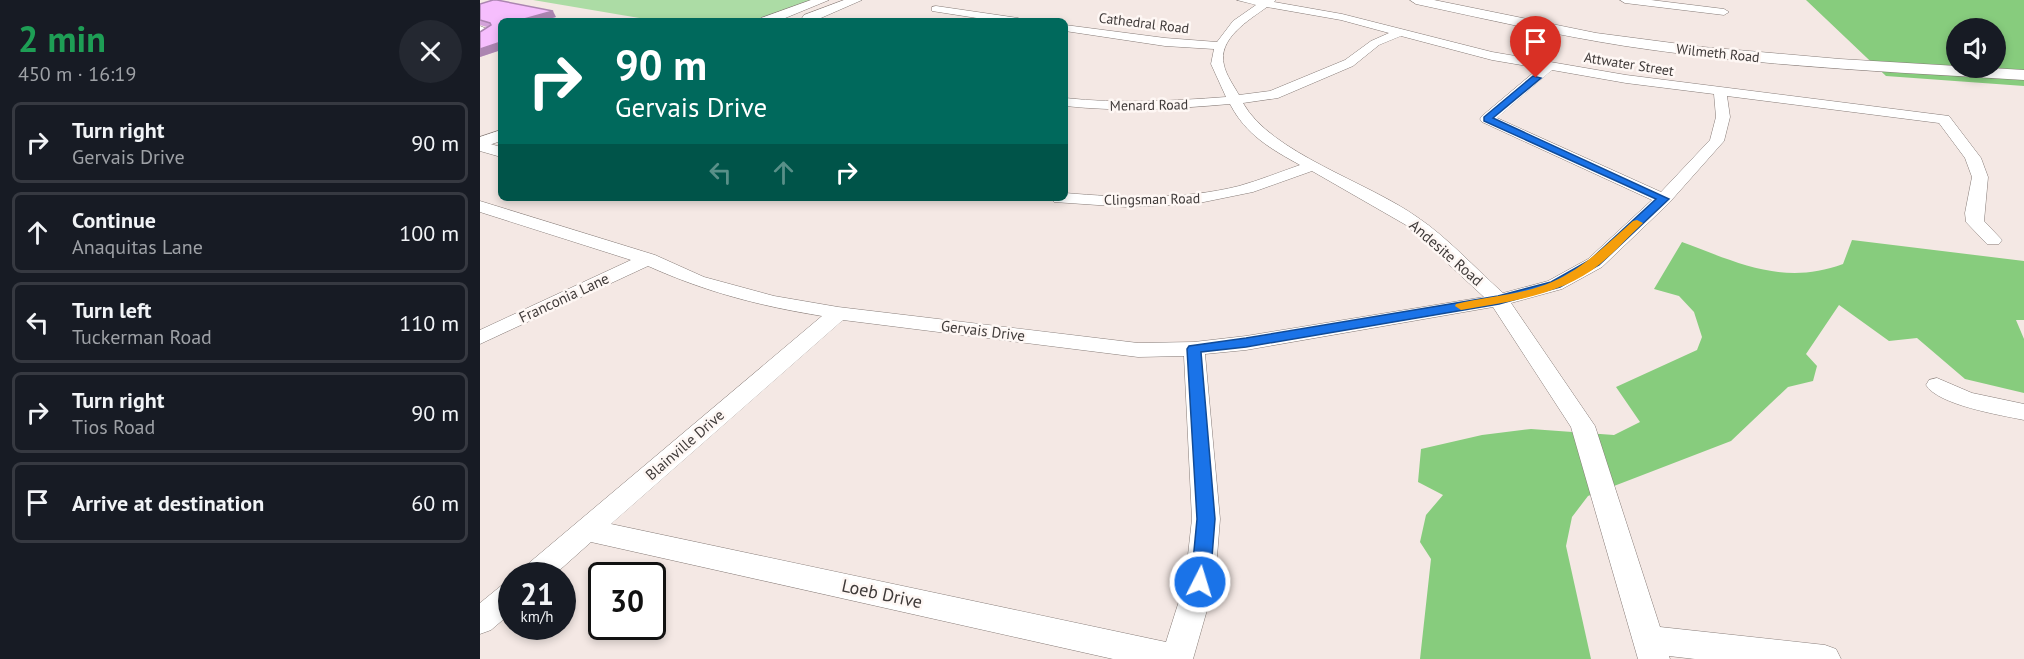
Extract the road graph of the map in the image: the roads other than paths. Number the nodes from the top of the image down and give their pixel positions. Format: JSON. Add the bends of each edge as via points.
{"nodes":[{"id":1,"x":824,"y":0,"type":"edge"},
{"id":2,"x":856,"y":0,"type":"edge"},
{"id":3,"x":957,"y":0,"type":"edge"},
{"id":4,"x":1242,"y":0,"type":"edge"},
{"id":5,"x":1416,"y":0,"type":"edge"},
{"id":6,"x":1466,"y":0,"type":"edge"},
{"id":7,"x":1625,"y":0,"type":"edge"},
{"id":8,"x":1715,"y":0,"type":"edge"},
{"id":9,"x":1269,"y":2,"type":"edge"},
{"id":10,"x":774,"y":18,"type":"edge"},
{"id":11,"x":809,"y":18,"type":"edge"},
{"id":12,"x":998,"y":18,"type":"edge"},
{"id":13,"x":1068,"y":28,"type":"edge"},
{"id":14,"x":1400,"y":32,"type":"junction"},
{"id":15,"x":1220,"y":46,"type":"junction"},
{"id":16,"x":1946,"y":58,"type":"edge"},
{"id":17,"x":2006,"y":63,"type":"edge"},
{"id":18,"x":2024,"y":64,"type":"edge"},
{"id":19,"x":1549,"y":66,"type":"junction"},
{"id":20,"x":2024,"y":75,"type":"edge"},
{"id":21,"x":1720,"y":93,"type":"junction"},
{"id":22,"x":1234,"y":100,"type":"junction"},
{"id":23,"x":1068,"y":102,"type":"edge"},
{"id":24,"x":498,"y":118,"type":"edge"},
{"id":25,"x":480,"y":125,"type":"edge"},
{"id":26,"x":498,"y":136,"type":"edge"},
{"id":27,"x":480,"y":144,"type":"edge"},
{"id":28,"x":498,"y":151,"type":"edge"},
{"id":29,"x":1312,"y":166,"type":"junction"},
{"id":30,"x":498,"y":198,"type":"edge"},
{"id":31,"x":1068,"y":198,"type":"edge"},
{"id":32,"x":1663,"y":199,"type":"junction"},
{"id":33,"x":480,"y":206,"type":"edge"},
{"id":34,"x":1993,"y":240,"type":"dead end"},
{"id":35,"x":648,"y":259,"type":"junction"},
{"id":36,"x":1499,"y":300,"type":"junction"},
{"id":37,"x":838,"y":313,"type":"junction"},
{"id":38,"x":480,"y":338,"type":"edge"},
{"id":39,"x":1194,"y":349,"type":"junction"},
{"id":40,"x":1937,"y":385,"type":"dead end"},
{"id":41,"x":2024,"y":412,"type":"edge"},
{"id":42,"x":587,"y":530,"type":"junction"},
{"id":43,"x":549,"y":562,"type":"edge"},
{"id":44,"x":498,"y":606,"type":"edge"},
{"id":45,"x":480,"y":621,"type":"edge"},
{"id":46,"x":1651,"y":650,"type":"edge"},
{"id":47,"x":1177,"y":659,"type":"edge"},
{"id":48,"x":1825,"y":659,"type":"edge"}],
"edges":[{"from":1,"to":10,"type":"street"},
{"from":2,"to":11,"type":"street"},
{"from":3,"to":12,"type":"street","via":[[936,9]]},
{"from":4,"to":9,"type":"street","name":"Attwater Street"},
{"from":5,"to":20,"type":"street","name":"Wilmeth Road","via":[[1656,46],[1796,61]]},
{"from":6,"to":16,"type":"street","name":"Wilmeth Road","via":[[1650,34]]},
{"from":7,"to":8,"type":"street","via":[[1724,12]]},
{"from":9,"to":14,"type":"street","name":"Attwater Street"},
{"from":9,"to":15,"type":"street","via":[[1237,23]]},
{"from":13,"to":15,"type":"street","name":"Cathedral Road"},
{"from":14,"to":19,"type":"street","name":"Attwater Street"},
{"from":14,"to":22,"type":"street","name":"Menard Road","via":[[1375,43],[1349,63],[1291,88],[1273,95]]},
{"from":15,"to":22,"type":"street","name":"Andesite Road","via":[[1217,64]]},
{"from":17,"to":18,"type":"street"},
{"from":19,"to":21,"type":"street","name":"Attwater Street"},
{"from":19,"to":32,"type":"street","via":[[1487,119]]},
{"from":21,"to":32,"type":"street","name":"Gervais Drive","via":[[1723,117],[1717,141]]},
{"from":21,"to":34,"type":"street","name":"Attwater Street","via":[[1944,119],[1972,158],[1980,177],[1975,222]]},
{"from":22,"to":23,"type":"street","name":"Menard Road","via":[[1128,106]]},
{"from":22,"to":29,"type":"street","name":"Andesite Road","via":[[1244,118],[1269,142]]},
{"from":24,"to":25,"type":"street"},
{"from":26,"to":27,"type":"street"},
{"from":27,"to":28,"type":"street"},
{"from":29,"to":31,"type":"street","name":"Clingsman Road","via":[[1206,198],[1141,202]]},
{"from":29,"to":36,"type":"street","name":"Andesite Road","via":[[1412,221]]},
{"from":30,"to":33,"type":"street"},
{"from":32,"to":36,"type":"street","name":"Gervais Drive","via":[[1594,262],[1555,285]]},
{"from":33,"to":35,"type":"street","name":"Gervais Drive"},
{"from":35,"to":37,"type":"street","name":"Gervais Drive","via":[[696,281],[772,302]]},
{"from":35,"to":38,"type":"street","name":"Franconia Lane"},
{"from":36,"to":39,"type":"street","name":"Gervais Drive"},
{"from":36,"to":46,"type":"street","name":"Andesite Road","via":[[1583,426]]},
{"from":37,"to":39,"type":"street","name":"Gervais Drive","via":[[1138,350]]},
{"from":37,"to":42,"type":"street","name":"Blainville Drive"},
{"from":39,"to":47,"type":"street","via":[[1206,519],[1200,582]]},
{"from":40,"to":41,"type":"street","via":[[1966,399]]},
{"from":42,"to":43,"type":"street","name":"Blainville Drive"},
{"from":42,"to":47,"type":"street","name":"Loeb Drive"},
{"from":44,"to":45,"type":"street"},
{"from":46,"to":48,"type":"street"}]}
